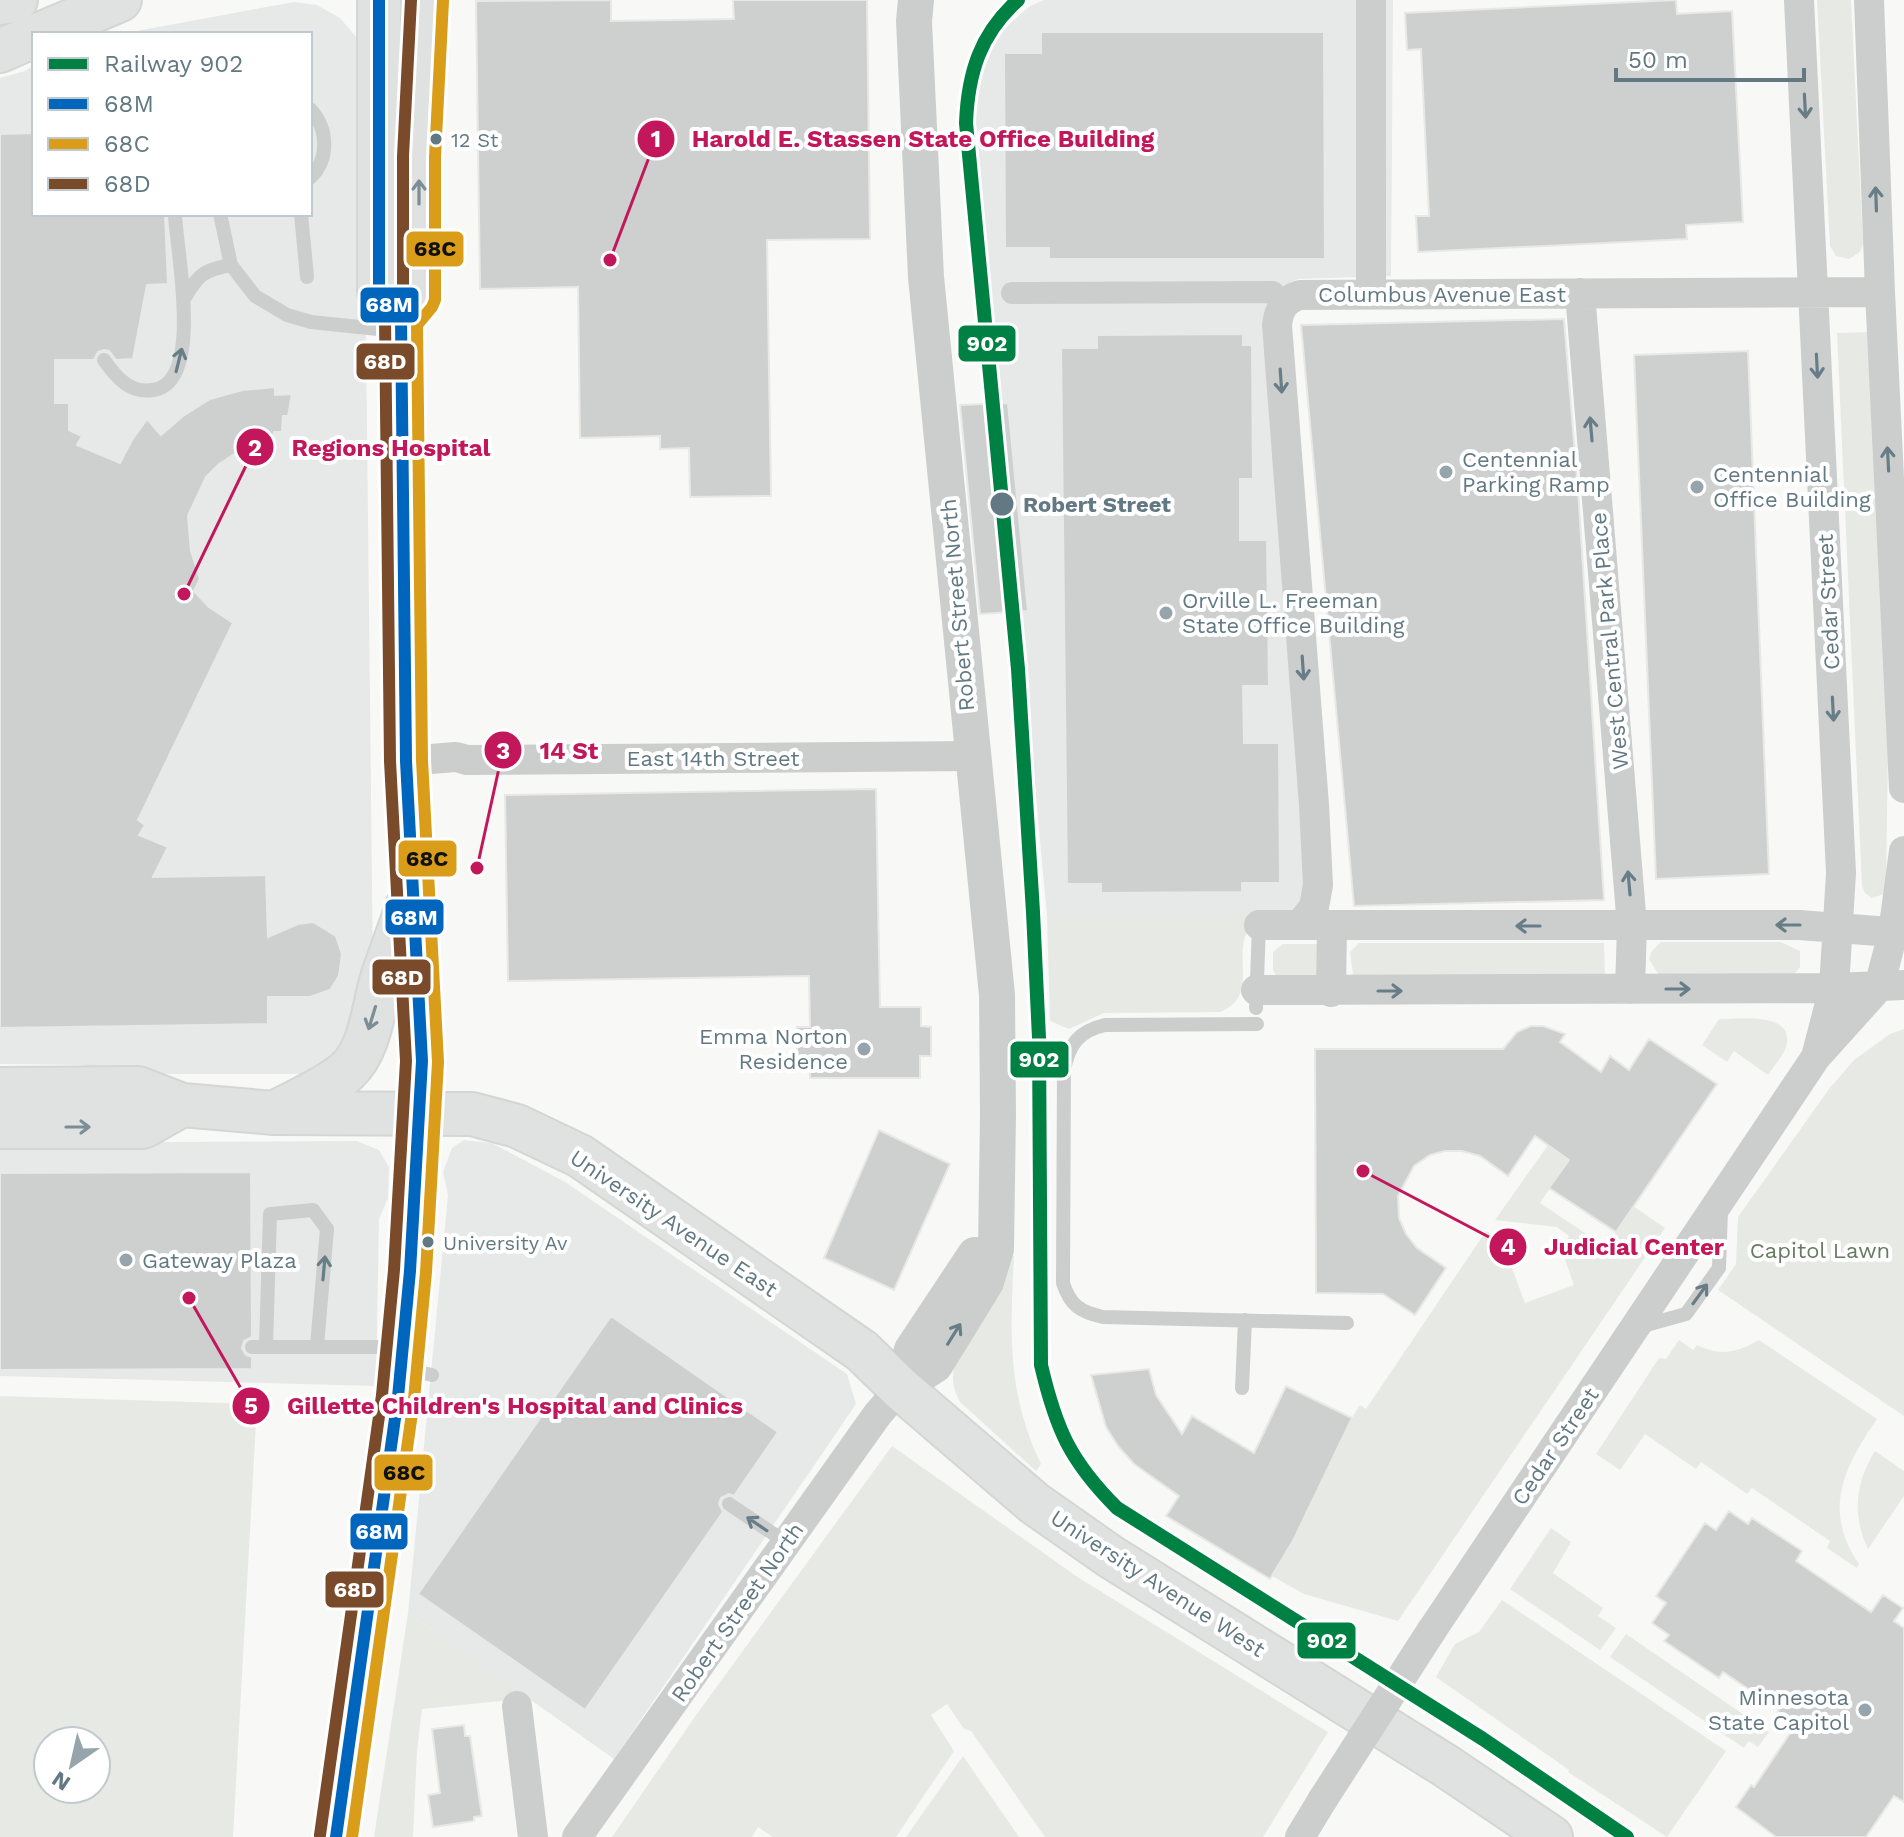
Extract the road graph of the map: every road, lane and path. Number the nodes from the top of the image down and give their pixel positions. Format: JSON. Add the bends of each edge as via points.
{"nodes":[{"id":1,"x":15,"y":0,"type":"edge"},
{"id":2,"x":120,"y":0,"type":"edge"},
{"id":3,"x":346,"y":0,"type":"edge"},
{"id":4,"x":379,"y":0,"type":"edge"},
{"id":5,"x":427,"y":0,"type":"edge"},
{"id":6,"x":916,"y":0,"type":"edge"},
{"id":7,"x":1799,"y":0,"type":"edge"},
{"id":8,"x":1869,"y":0,"type":"edge"},
{"id":9,"x":0,"y":2,"type":"edge"},
{"id":10,"x":1371,"y":2,"type":"edge"},
{"id":11,"x":49,"y":32,"type":"edge"},
{"id":12,"x":380,"y":83,"type":"junction"},
{"id":13,"x":312,"y":113,"type":"edge"},
{"id":14,"x":312,"y":176,"type":"edge"},
{"id":15,"x":175,"y":216,"type":"edge"},
{"id":16,"x":220,"y":216,"type":"edge"},
{"id":17,"x":301,"y":216,"type":"edge"},
{"id":18,"x":231,"y":265,"type":"junction"},
{"id":19,"x":307,"y":277,"type":"dead end"},
{"id":20,"x":1814,"y":292,"type":"junction"},
{"id":21,"x":1880,"y":292,"type":"junction"},
{"id":22,"x":1012,"y":293,"type":"dead end"},
{"id":23,"x":1580,"y":293,"type":"junction"},
{"id":24,"x":1371,"y":294,"type":"junction"},
{"id":25,"x":184,"y":300,"type":"junction"},
{"id":26,"x":1284,"y":304,"type":"junction"},
{"id":27,"x":401,"y":325,"type":"junction"},
{"id":28,"x":104,"y":360,"type":"dead end"},
{"id":29,"x":973,"y":756,"type":"junction"},
{"id":30,"x":406,"y":761,"type":"junction"},
{"id":31,"x":1904,"y":788,"type":"edge"},
{"id":32,"x":1904,"y":851,"type":"edge"},
{"id":33,"x":412,"y":890,"type":"junction"},
{"id":34,"x":1259,"y":925,"type":"joint"},
{"id":35,"x":1300,"y":925,"type":"junction"},
{"id":36,"x":1332,"y":925,"type":"junction"},
{"id":37,"x":1632,"y":926,"type":"junction"},
{"id":38,"x":1837,"y":927,"type":"junction"},
{"id":39,"x":1899,"y":933,"type":"edge"},
{"id":40,"x":1892,"y":986,"type":"edge"},
{"id":41,"x":1834,"y":988,"type":"junction"},
{"id":42,"x":1630,"y":989,"type":"junction"},
{"id":43,"x":1331,"y":992,"type":"junction"},
{"id":44,"x":1256,"y":999,"type":"joint"},
{"id":45,"x":1257,"y":1024,"type":"dead end"},
{"id":46,"x":1816,"y":1057,"type":"junction"},
{"id":47,"x":0,"y":1089,"type":"edge"},
{"id":48,"x":182,"y":1105,"type":"junction"},
{"id":49,"x":274,"y":1113,"type":"junction"},
{"id":50,"x":419,"y":1113,"type":"junction"},
{"id":51,"x":0,"y":1127,"type":"edge"},
{"id":52,"x":1245,"y":1320,"type":"junction"},
{"id":53,"x":1347,"y":1323,"type":"dead end"},
{"id":54,"x":317,"y":1346,"type":"junction"},
{"id":55,"x":412,"y":1363,"type":"junction"},
{"id":56,"x":900,"y":1388,"type":"junction"},
{"id":57,"x":1242,"y":1388,"type":"dead end"},
{"id":58,"x":729,"y":1504,"type":"dead end"},
{"id":59,"x":787,"y":1543,"type":"junction"},
{"id":60,"x":517,"y":1706,"type":"dead end"},
{"id":61,"x":336,"y":1837,"type":"edge"},
{"id":62,"x":533,"y":1837,"type":"edge"},
{"id":63,"x":577,"y":1837,"type":"edge"},
{"id":64,"x":1300,"y":1837,"type":"edge"},
{"id":65,"x":1551,"y":1837,"type":"edge"}],
"edges":[{"from":1,"to":9,"type":"highway"},
{"from":2,"to":11,"type":"main road"},
{"from":3,"to":12,"type":"main road","via":[[363,14],[372,32]]},
{"from":4,"to":12,"type":"main road"},
{"from":27,"to":5,"type":"main road","one_way":true,"via":[[419,298]]},
{"from":6,"to":29,"type":"street","name":"Robert Street North","via":[[926,277]]},
{"from":7,"to":20,"type":"street","name":"Cedar Street","one_way":true},
{"from":21,"to":8,"type":"street","one_way":true},
{"from":10,"to":24,"type":"street"},
{"from":12,"to":27,"type":"main road","via":[[379,292]]},
{"from":13,"to":14,"type":"lane","via":[[325,136],[322,165]]},
{"from":15,"to":25,"type":"lane"},
{"from":16,"to":18,"type":"lane"},
{"from":17,"to":19,"type":"lane"},
{"from":18,"to":25,"type":"lane","via":[[196,278]]},
{"from":18,"to":27,"type":"lane","via":[[255,296],[287,315],[311,322]]},
{"from":20,"to":21,"type":"street","name":"Columbus Avenue East"},
{"from":20,"to":23,"type":"street","name":"Columbus Avenue East"},
{"from":20,"to":38,"type":"street","name":"Cedar Street","one_way":true,"via":[[1841,873]]},
{"from":31,"to":21,"type":"street","one_way":true},
{"from":22,"to":26,"type":"street","via":[[1273,292]]},
{"from":23,"to":24,"type":"street","name":"Columbus Avenue East"},
{"from":37,"to":23,"type":"street","name":"West Central Park Place","one_way":true},
{"from":24,"to":26,"type":"street","name":"Columbus Avenue East","via":[[1300,295]]},
{"from":28,"to":25,"type":"lane","one_way":true,"via":[[133,389],[161,389],[178,368]]},
{"from":26,"to":35,"type":"street","one_way":true,"via":[[1277,325],[1318,885],[1314,907]]},
{"from":27,"to":30,"type":"main road"},
{"from":29,"to":30,"type":"street","name":"East 14th Street"},
{"from":29,"to":56,"type":"street","name":"Robert Street North","via":[[997,995],[995,1210],[982,1244],[912,1350]]},
{"from":30,"to":33,"type":"main road"},
{"from":32,"to":39,"type":"street","name":"Cedar Street"},
{"from":33,"to":49,"type":"main road","one_way":true,"via":[[357,1058],[338,1078]]},
{"from":33,"to":50,"type":"main road","via":[[420,983]]},
{"from":34,"to":35,"type":"street"},
{"from":34,"to":44,"type":"lane"},
{"from":35,"to":36,"type":"street"},
{"from":37,"to":36,"type":"street","one_way":true},
{"from":36,"to":43,"type":"street"},
{"from":38,"to":37,"type":"street","one_way":true},
{"from":37,"to":42,"type":"street","name":"West Central Park Place"},
{"from":38,"to":39,"type":"street"},
{"from":38,"to":41,"type":"street","name":"Cedar Street"},
{"from":39,"to":40,"type":"street","name":"Cedar Street"},
{"from":40,"to":41,"type":"street"},
{"from":40,"to":46,"type":"street","name":"Cedar Street"},
{"from":42,"to":41,"type":"street","one_way":true},
{"from":41,"to":46,"type":"street","name":"Cedar Street"},
{"from":43,"to":42,"type":"street","one_way":true},
{"from":43,"to":44,"type":"street"},
{"from":45,"to":52,"type":"lane","via":[[1105,1025],[1076,1038],[1064,1070],[1063,1283],[1069,1300],[1084,1313],[1103,1317]]},
{"from":46,"to":64,"type":"street","name":"Cedar Street","bridge":true,"via":[[1432,1630]]},
{"from":47,"to":48,"type":"main road","name":"University Avenue East","via":[[138,1088]]},
{"from":48,"to":49,"type":"main road","name":"University Avenue East"},
{"from":51,"to":48,"type":"main road","one_way":true,"via":[[143,1127]]},
{"from":49,"to":50,"type":"main road","name":"University Avenue East"},
{"from":50,"to":55,"type":"street","via":[[410,1271]]},
{"from":50,"to":56,"type":"main road","name":"University Avenue East","via":[[472,1114],[517,1126],[580,1156],[862,1351]]},
{"from":52,"to":53,"type":"lane"},
{"from":52,"to":57,"type":"lane"},
{"from":54,"to":54,"type":"lane","one_way":true,"via":[[327,1229],[313,1210],[270,1214],[259,1346]]},
{"from":54,"to":55,"type":"lane"},
{"from":55,"to":61,"type":"street","via":[[386,1488]]},
{"from":56,"to":59,"type":"street","name":"Robert Street North"},
{"from":56,"to":65,"type":"main road","name":"University Avenue West","via":[[1072,1530]]},
{"from":59,"to":58,"type":"lane","one_way":true},
{"from":59,"to":63,"type":"street","name":"Robert Street North"},
{"from":60,"to":62,"type":"street"}]}
